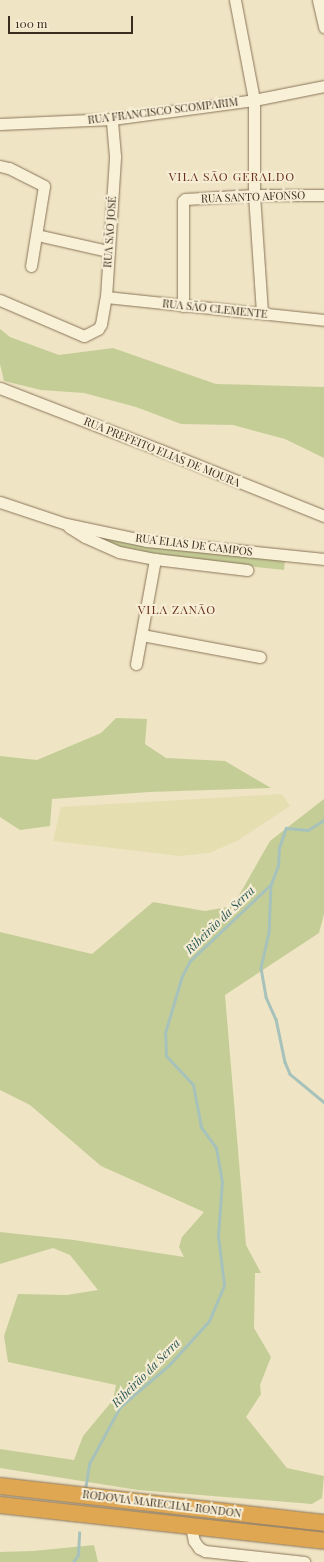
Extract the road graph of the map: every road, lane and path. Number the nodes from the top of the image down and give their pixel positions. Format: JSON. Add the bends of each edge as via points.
{"nodes":[{"id":1,"x":235,"y":0,"type":"edge"},
{"id":2,"x":318,"y":0,"type":"edge"},
{"id":3,"x":324,"y":27,"type":"edge"},
{"id":4,"x":324,"y":86,"type":"edge"},
{"id":5,"x":254,"y":100,"type":"junction"},
{"id":6,"x":112,"y":119,"type":"junction"},
{"id":7,"x":0,"y":124,"type":"edge"},
{"id":8,"x":0,"y":166,"type":"edge"},
{"id":9,"x":324,"y":195,"type":"edge"},
{"id":10,"x":254,"y":196,"type":"junction"},
{"id":11,"x":37,"y":235,"type":"junction"},
{"id":12,"x":108,"y":251,"type":"junction"},
{"id":13,"x":31,"y":266,"type":"dead end"},
{"id":14,"x":106,"y":297,"type":"junction"},
{"id":15,"x":0,"y":300,"type":"edge"},
{"id":16,"x":183,"y":306,"type":"junction"},
{"id":17,"x":262,"y":313,"type":"junction"},
{"id":18,"x":324,"y":320,"type":"edge"},
{"id":19,"x":0,"y":388,"type":"edge"},
{"id":20,"x":0,"y":502,"type":"edge"},
{"id":21,"x":324,"y":516,"type":"edge"},
{"id":22,"x":66,"y":524,"type":"junction"},
{"id":23,"x":155,"y":559,"type":"junction"},
{"id":24,"x":324,"y":559,"type":"edge"},
{"id":25,"x":247,"y":570,"type":"dead end"},
{"id":26,"x":142,"y":634,"type":"junction"},
{"id":27,"x":260,"y":657,"type":"dead end"},
{"id":28,"x":136,"y":664,"type":"dead end"},
{"id":29,"x":0,"y":1486,"type":"edge"},
{"id":30,"x":0,"y":1505,"type":"edge"},
{"id":31,"x":324,"y":1523,"type":"edge"},
{"id":32,"x":191,"y":1526,"type":"junction"},
{"id":33,"x":324,"y":1541,"type":"edge"},
{"id":34,"x":304,"y":1562,"type":"edge"}],
"edges":[{"from":1,"to":5,"type":"street"},
{"from":2,"to":3,"type":"street"},
{"from":4,"to":5,"type":"street","name":"RUA FRANCISCO SCOMPARIM"},
{"from":5,"to":6,"type":"street","name":"RUA FRANCISCO SCOMPARIM"},
{"from":5,"to":10,"type":"street"},
{"from":6,"to":7,"type":"street","name":"RUA FRANCISCO SCOMPARIM"},
{"from":6,"to":12,"type":"street","name":"RUA SÃO JOSÉ","via":[[115,156]]},
{"from":8,"to":11,"type":"street","via":[[44,186]]},
{"from":9,"to":10,"type":"street","name":"RUA SANTO AFONSO"},
{"from":10,"to":16,"type":"street","name":"RUA SANTO AFONSO","via":[[187,198],[183,201]]},
{"from":10,"to":17,"type":"street"},
{"from":11,"to":12,"type":"street"},
{"from":11,"to":13,"type":"street"},
{"from":12,"to":14,"type":"street","name":"RUA SÃO JOSÉ"},
{"from":14,"to":15,"type":"street","name":"RUA SÃO JOSÉ","via":[[101,324],[98,329],[84,336]]},
{"from":14,"to":16,"type":"street","name":"RUA SÃO CLEMENTE"},
{"from":16,"to":17,"type":"street","name":"RUA SÃO CLEMENTE"},
{"from":17,"to":18,"type":"street","name":"RUA SÃO CLEMENTE"},
{"from":19,"to":21,"type":"street","name":"RUA PREFEITO ELIAS DE MOURA"},
{"from":20,"to":22,"type":"street","name":"RUA ELIAS DE CAMPOS"},
{"from":22,"to":23,"type":"street","name":"RUA ELIAS DE CAMPOS","via":[[85,537],[119,552]]},
{"from":22,"to":24,"type":"street","name":"RUA ELIAS DE CAMPOS","via":[[147,541]]},
{"from":23,"to":25,"type":"street","name":"RUA ELIAS DE CAMPOS"},
{"from":23,"to":26,"type":"street"},
{"from":26,"to":27,"type":"street"},
{"from":26,"to":28,"type":"street"},
{"from":29,"to":31,"type":"highway","name":"RODOVIA MARECHAL RONDON"},
{"from":30,"to":32,"type":"highway","name":"RODOVIA MARECHAL RONDON"},
{"from":32,"to":33,"type":"highway","name":"RODOVIA MARECHAL RONDON"},
{"from":32,"to":34,"type":"street","via":[[194,1541],[205,1551]]}]}
